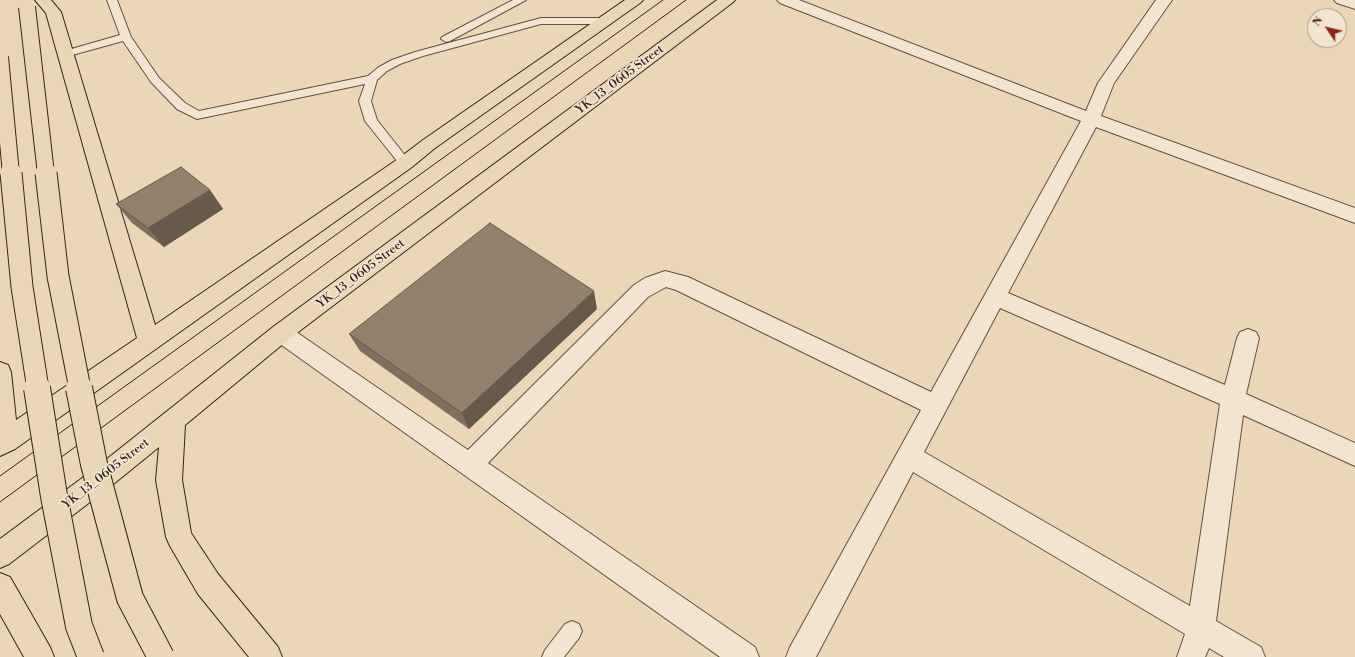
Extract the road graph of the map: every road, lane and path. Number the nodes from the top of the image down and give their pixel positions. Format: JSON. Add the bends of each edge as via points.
{"nodes":[{"id":1,"x":112,"y":0,"type":"edge"},
{"id":2,"x":521,"y":0,"type":"edge"},
{"id":3,"x":635,"y":0,"type":"edge"},
{"id":4,"x":728,"y":0,"type":"edge"},
{"id":5,"x":785,"y":0,"type":"edge"},
{"id":6,"x":1164,"y":0,"type":"edge"},
{"id":7,"x":32,"y":2,"type":"edge"},
{"id":8,"x":605,"y":21,"type":"junction"},
{"id":9,"x":126,"y":38,"type":"junction"},
{"id":10,"x":66,"y":54,"type":"junction"},
{"id":11,"x":418,"y":54,"type":"junction"},
{"id":12,"x":0,"y":57,"type":"edge"},
{"id":13,"x":372,"y":79,"type":"junction"},
{"id":14,"x":1091,"y":119,"type":"junction"},
{"id":15,"x":405,"y":163,"type":"junction"},
{"id":16,"x":1355,"y":216,"type":"edge"},
{"id":17,"x":996,"y":297,"type":"junction"},
{"id":18,"x":281,"y":333,"type":"junction"},
{"id":19,"x":1248,"y":338,"type":"dead end"},
{"id":20,"x":149,"y":341,"type":"junction"},
{"id":21,"x":0,"y":372,"type":"edge"},
{"id":22,"x":1233,"y":399,"type":"junction"},
{"id":23,"x":937,"y":406,"type":"junction"},
{"id":24,"x":172,"y":420,"type":"junction"},
{"id":25,"x":3,"y":443,"type":"edge"},
{"id":26,"x":1355,"y":455,"type":"edge"},
{"id":27,"x":909,"y":456,"type":"junction"},
{"id":28,"x":470,"y":465,"type":"junction"},
{"id":29,"x":0,"y":555,"type":"edge"},
{"id":30,"x":0,"y":587,"type":"edge"},
{"id":31,"x":1201,"y":629,"type":"junction"},
{"id":32,"x":572,"y":631,"type":"dead end"},
{"id":33,"x":40,"y":657,"type":"edge"},
{"id":34,"x":91,"y":657,"type":"edge"},
{"id":35,"x":161,"y":657,"type":"edge"},
{"id":36,"x":268,"y":657,"type":"edge"},
{"id":37,"x":552,"y":657,"type":"edge"},
{"id":38,"x":745,"y":657,"type":"edge"},
{"id":39,"x":800,"y":657,"type":"edge"},
{"id":40,"x":1191,"y":657,"type":"edge"},
{"id":41,"x":1251,"y":657,"type":"edge"}],
"edges":[{"from":1,"to":9,"type":"lane"},
{"from":2,"to":11,"type":"lane"},
{"from":3,"to":8,"type":"main road"},
{"from":4,"to":18,"type":"main road","name":"YK_13_0605 Street"},
{"from":5,"to":14,"type":"street"},
{"from":6,"to":14,"type":"street","via":[[1106,82]]},
{"from":7,"to":10,"type":"main road","via":[[53,12]]},
{"from":7,"to":35,"type":"main road","bridge":true,"via":[[58,276],[94,464],[130,598]]},
{"from":8,"to":11,"type":"lane","via":[[541,22]]},
{"from":8,"to":15,"type":"main road"},
{"from":9,"to":10,"type":"lane"},
{"from":9,"to":13,"type":"lane","via":[[155,80],[181,106],[197,115]]},
{"from":10,"to":20,"type":"main road"},
{"from":11,"to":13,"type":"lane","via":[[383,69]]},
{"from":12,"to":34,"type":"main road","bridge":true,"via":[[22,287],[55,503],[78,626]]},
{"from":13,"to":15,"type":"lane","via":[[365,101],[371,121]]},
{"from":14,"to":16,"type":"street"},
{"from":14,"to":17,"type":"street"},
{"from":15,"to":20,"type":"main road"},
{"from":17,"to":22,"type":"street"},
{"from":17,"to":23,"type":"street"},
{"from":18,"to":24,"type":"main road","name":"YK_13_0605 Street"},
{"from":18,"to":28,"type":"street"},
{"from":19,"to":22,"type":"street"},
{"from":20,"to":25,"type":"main road"},
{"from":21,"to":25,"type":"main road"},
{"from":22,"to":26,"type":"street"},
{"from":22,"to":31,"type":"street"},
{"from":23,"to":27,"type":"street"},
{"from":23,"to":28,"type":"street","via":[[680,283],[665,279],[641,291]]},
{"from":24,"to":29,"type":"main road","name":"YK_13_0605 Street","via":[[102,478]]},
{"from":24,"to":36,"type":"main road","via":[[169,480],[179,537],[208,584]]},
{"from":27,"to":31,"type":"street"},
{"from":27,"to":39,"type":"street"},
{"from":28,"to":38,"type":"street"},
{"from":30,"to":33,"type":"main road"},
{"from":31,"to":40,"type":"street"},
{"from":31,"to":41,"type":"street"},
{"from":32,"to":37,"type":"lane"}]}
